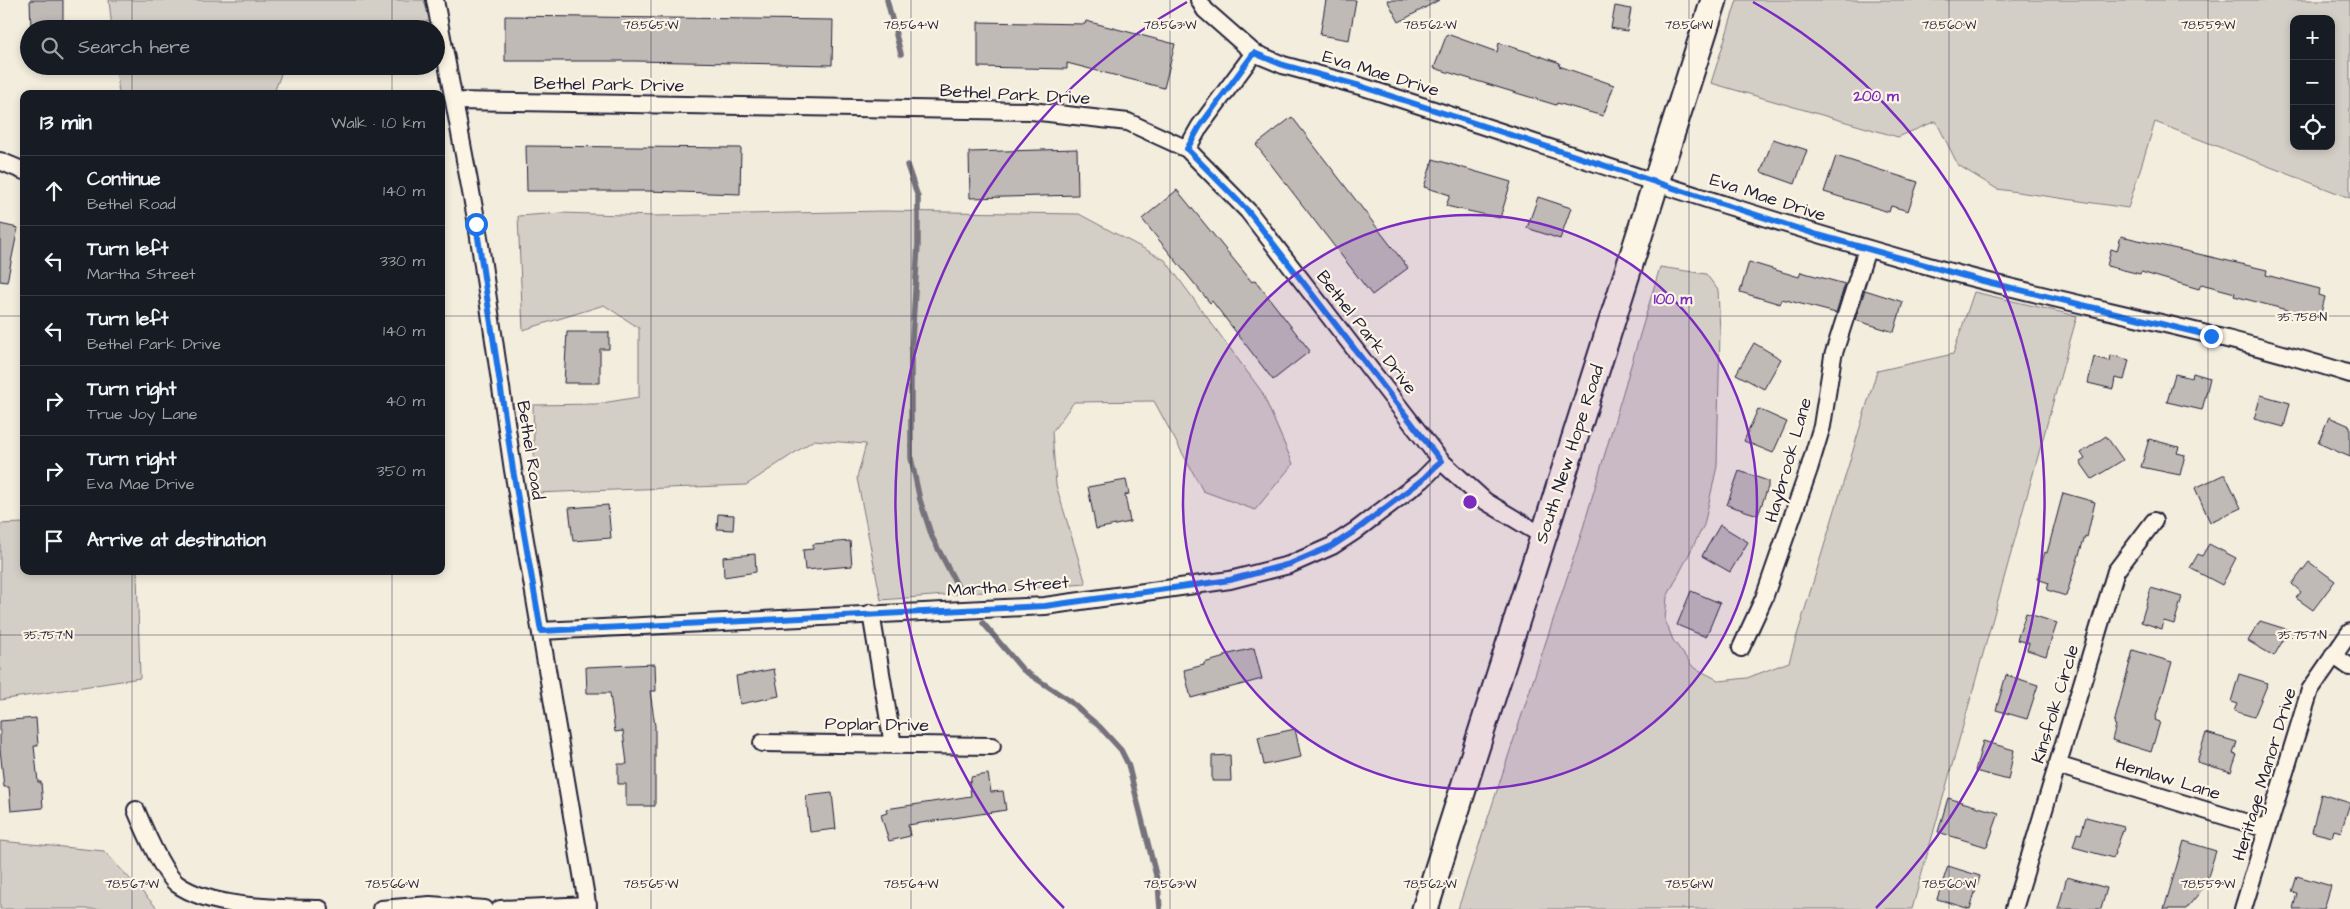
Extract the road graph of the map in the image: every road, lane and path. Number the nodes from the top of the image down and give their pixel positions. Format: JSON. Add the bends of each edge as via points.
{"nodes":[{"id":1,"x":435,"y":0,"type":"edge"},
{"id":2,"x":1199,"y":0,"type":"edge"},
{"id":3,"x":1714,"y":0,"type":"edge"},
{"id":4,"x":439,"y":20,"type":"edge"},
{"id":5,"x":445,"y":53,"type":"edge"},
{"id":6,"x":1254,"y":53,"type":"junction"},
{"id":7,"x":454,"y":101,"type":"junction"},
{"id":8,"x":1187,"y":149,"type":"junction"},
{"id":9,"x":0,"y":161,"type":"edge"},
{"id":10,"x":20,"y":169,"type":"edge"},
{"id":11,"x":1656,"y":181,"type":"junction"},
{"id":12,"x":1867,"y":249,"type":"junction"},
{"id":13,"x":2350,"y":374,"type":"edge"},
{"id":14,"x":1441,"y":461,"type":"junction"},
{"id":15,"x":2154,"y":521,"type":"dead end"},
{"id":16,"x":1543,"y":536,"type":"junction"},
{"id":17,"x":871,"y":613,"type":"junction"},
{"id":18,"x":541,"y":631,"type":"junction"},
{"id":19,"x":2350,"y":632,"type":"edge"},
{"id":20,"x":1741,"y":648,"type":"dead end"},
{"id":21,"x":2333,"y":655,"type":"junction"},
{"id":22,"x":2350,"y":667,"type":"edge"},
{"id":23,"x":762,"y":743,"type":"dead end"},
{"id":24,"x":893,"y":745,"type":"junction"},
{"id":25,"x":992,"y":746,"type":"dead end"},
{"id":26,"x":2057,"y":765,"type":"junction"},
{"id":27,"x":136,"y":810,"type":"dead end"},
{"id":28,"x":2267,"y":829,"type":"junction"},
{"id":29,"x":588,"y":907,"type":"edge"},
{"id":30,"x":320,"y":909,"type":"edge"},
{"id":31,"x":381,"y":909,"type":"edge"},
{"id":32,"x":485,"y":909,"type":"edge"},
{"id":33,"x":500,"y":909,"type":"edge"},
{"id":34,"x":1426,"y":909,"type":"edge"},
{"id":35,"x":2014,"y":909,"type":"edge"},
{"id":36,"x":2243,"y":909,"type":"edge"}],
"edges":[{"from":1,"to":4,"type":"street","name":"Bethel Road"},
{"from":2,"to":6,"type":"street","name":"Eva Mae Drive","via":[[1205,10]]},
{"from":3,"to":11,"type":"main road","name":"South New Hope Road"},
{"from":5,"to":7,"type":"street","name":"Bethel Road"},
{"from":6,"to":8,"type":"street","via":[[1200,126]]},
{"from":6,"to":11,"type":"street","name":"Eva Mae Drive","via":[[1283,65],[1360,86]]},
{"from":7,"to":8,"type":"street","name":"Bethel Park Drive","via":[[1030,111],[1128,122]]},
{"from":7,"to":18,"type":"street","name":"Bethel Road"},
{"from":8,"to":14,"type":"street","name":"Bethel Park Drive","via":[[1248,211]]},
{"from":9,"to":10,"type":"street"},
{"from":11,"to":12,"type":"street","name":"Eva Mae Drive"},
{"from":11,"to":16,"type":"main road","name":"South New Hope Road"},
{"from":12,"to":13,"type":"street","name":"Eva Mae Drive","via":[[1979,280],[2290,355]]},
{"from":12,"to":20,"type":"street","name":"Haybrook Lane","via":[[1833,356],[1822,426],[1766,591]]},
{"from":14,"to":16,"type":"street","name":"Bethel Park Drive","via":[[1485,501]]},
{"from":14,"to":17,"type":"street","name":"Martha Street","via":[[1422,480],[1332,546],[1290,564],[1230,580],[1045,606]]},
{"from":15,"to":26,"type":"street","name":"Kinsfolk Circle","via":[[2116,571]]},
{"from":16,"to":34,"type":"main road","name":"South New Hope Road"},
{"from":17,"to":18,"type":"street","name":"Martha Street"},
{"from":17,"to":24,"type":"street"},
{"from":18,"to":29,"type":"street","name":"Bethel Road"},
{"from":19,"to":21,"type":"street","name":"Heritage Manor Drive"},
{"from":21,"to":22,"type":"street"},
{"from":21,"to":28,"type":"street","name":"Heritage Manor Drive","via":[[2310,690]]},
{"from":23,"to":24,"type":"street","name":"Poplar Drive"},
{"from":24,"to":25,"type":"street","name":"Poplar Drive"},
{"from":26,"to":28,"type":"street","name":"Hemlaw Lane"},
{"from":26,"to":35,"type":"street","name":"Kinsfolk Circle"},
{"from":27,"to":30,"type":"street","via":[[154,850],[177,884],[206,899],[252,906]]},
{"from":28,"to":36,"type":"street","name":"Heritage Manor Drive"},
{"from":29,"to":33,"type":"street","name":"Bethel Road"},
{"from":31,"to":32,"type":"street","via":[[430,905]]}]}
